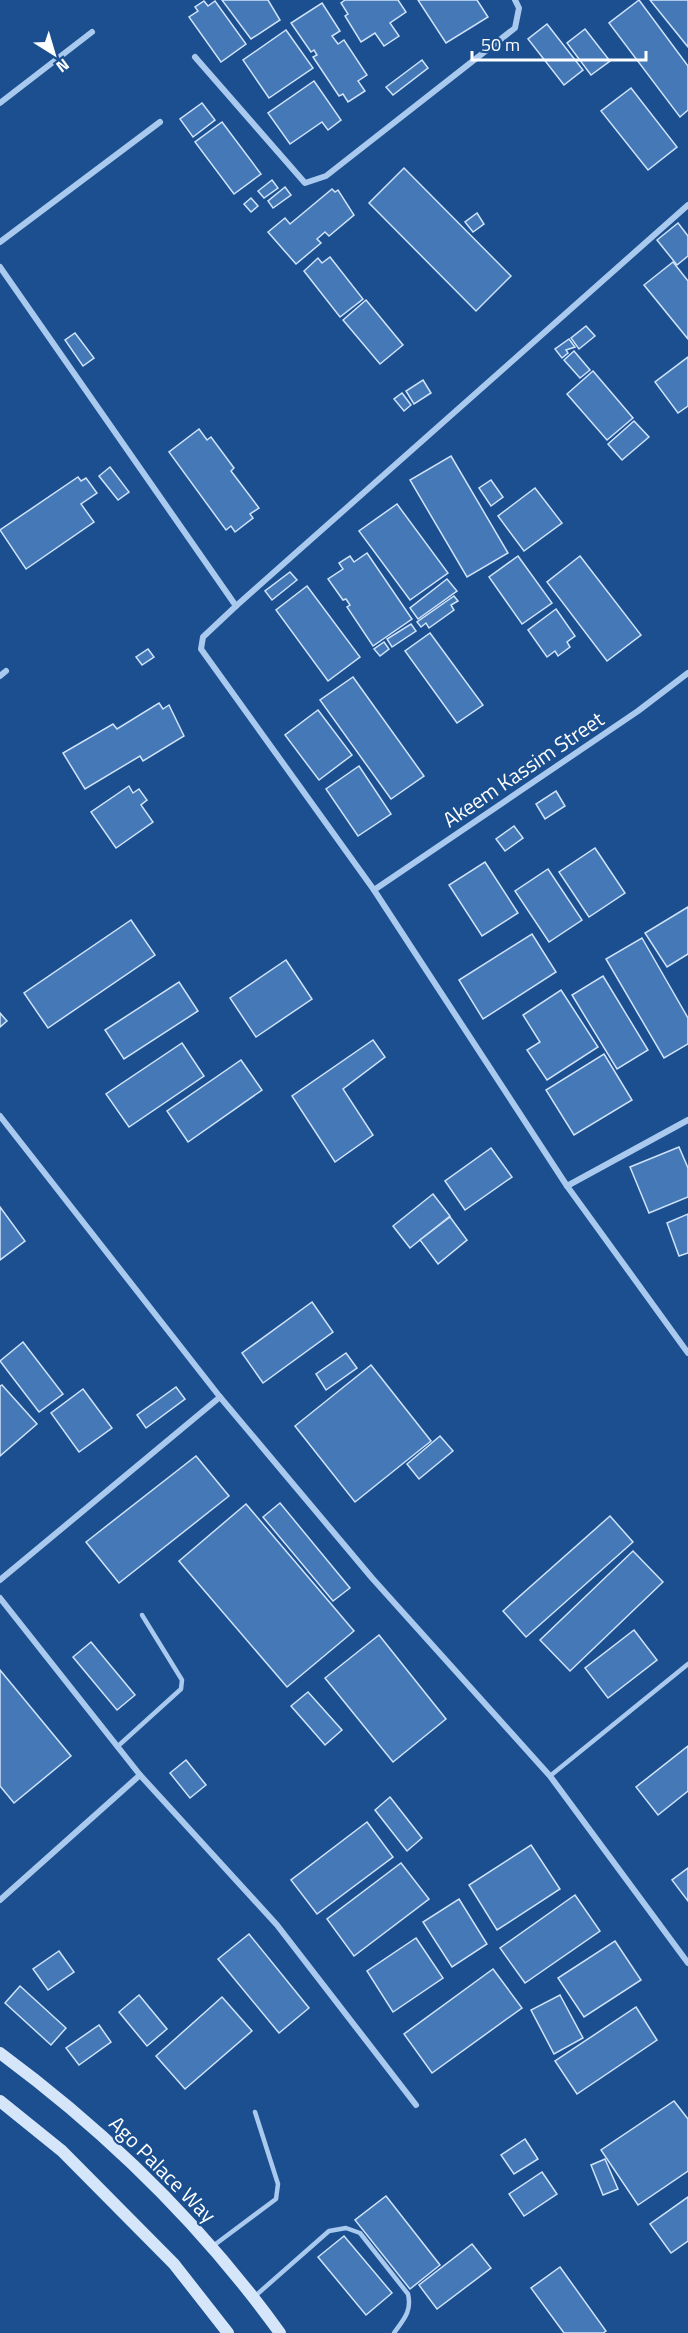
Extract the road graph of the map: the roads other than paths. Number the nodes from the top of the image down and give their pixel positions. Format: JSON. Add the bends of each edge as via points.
{"nodes":[{"id":1,"x":515,"y":0,"type":"edge"},
{"id":2,"x":92,"y":32,"type":"dead end"},
{"id":3,"x":195,"y":57,"type":"dead end"},
{"id":4,"x":0,"y":103,"type":"edge"},
{"id":5,"x":160,"y":122,"type":"dead end"},
{"id":6,"x":688,"y":206,"type":"edge"},
{"id":7,"x":0,"y":242,"type":"edge"},
{"id":8,"x":0,"y":267,"type":"edge"},
{"id":9,"x":236,"y":606,"type":"junction"},
{"id":10,"x":688,"y":673,"type":"edge"},
{"id":11,"x":374,"y":890,"type":"junction"},
{"id":12,"x":0,"y":1116,"type":"edge"},
{"id":13,"x":688,"y":1120,"type":"edge"},
{"id":14,"x":567,"y":1186,"type":"junction"},
{"id":15,"x":688,"y":1353,"type":"edge"},
{"id":16,"x":220,"y":1397,"type":"junction"},
{"id":17,"x":0,"y":1580,"type":"edge"},
{"id":18,"x":0,"y":1598,"type":"edge"},
{"id":19,"x":142,"y":1615,"type":"dead end"},
{"id":20,"x":688,"y":1664,"type":"edge"},
{"id":21,"x":117,"y":1747,"type":"junction"},
{"id":22,"x":140,"y":1775,"type":"junction"},
{"id":23,"x":550,"y":1776,"type":"junction"},
{"id":24,"x":0,"y":1900,"type":"edge"},
{"id":25,"x":688,"y":1962,"type":"edge"},
{"id":26,"x":0,"y":2053,"type":"edge"},
{"id":27,"x":0,"y":2101,"type":"edge"},
{"id":28,"x":416,"y":2105,"type":"dead end"},
{"id":29,"x":255,"y":2112,"type":"dead end"},
{"id":30,"x":213,"y":2246,"type":"junction"},
{"id":31,"x":254,"y":2297,"type":"junction"},
{"id":32,"x":228,"y":2333,"type":"edge"},
{"id":33,"x":280,"y":2333,"type":"edge"},
{"id":34,"x":394,"y":2333,"type":"edge"}],
"edges":[{"from":1,"to":3,"type":"street","via":[[519,8],[515,28],[326,176],[305,183]]},
{"from":2,"to":4,"type":"street"},
{"from":5,"to":7,"type":"street"},
{"from":6,"to":9,"type":"street"},
{"from":8,"to":9,"type":"street"},
{"from":9,"to":11,"type":"street","via":[[203,637],[201,649]]},
{"from":10,"to":11,"type":"street","name":"Akeem Kassim Street"},
{"from":11,"to":14,"type":"street"},
{"from":12,"to":16,"type":"street"},
{"from":13,"to":14,"type":"street"},
{"from":14,"to":15,"type":"street"},
{"from":16,"to":17,"type":"street"},
{"from":16,"to":23,"type":"street","via":[[372,1578]]},
{"from":18,"to":21,"type":"street"},
{"from":19,"to":21,"type":"lane","via":[[182,1680],[181,1689]]},
{"from":20,"to":23,"type":"lane"},
{"from":21,"to":22,"type":"street"},
{"from":22,"to":24,"type":"street"},
{"from":22,"to":28,"type":"street","via":[[278,1925]]},
{"from":23,"to":25,"type":"street"},
{"from":26,"to":30,"type":"main road","name":"Ago Palace Way","via":[[109,2140]]},
{"from":27,"to":32,"type":"main road","via":[[62,2151],[158,2248]]},
{"from":29,"to":30,"type":"lane","via":[[278,2184],[276,2199]]},
{"from":30,"to":31,"type":"main road","name":"Ago Palace Way"},
{"from":31,"to":33,"type":"main road","name":"Ago Palace Way"},
{"from":31,"to":34,"type":"lane","via":[[329,2231],[346,2228],[360,2233],[408,2294],[411,2305]]}]}
